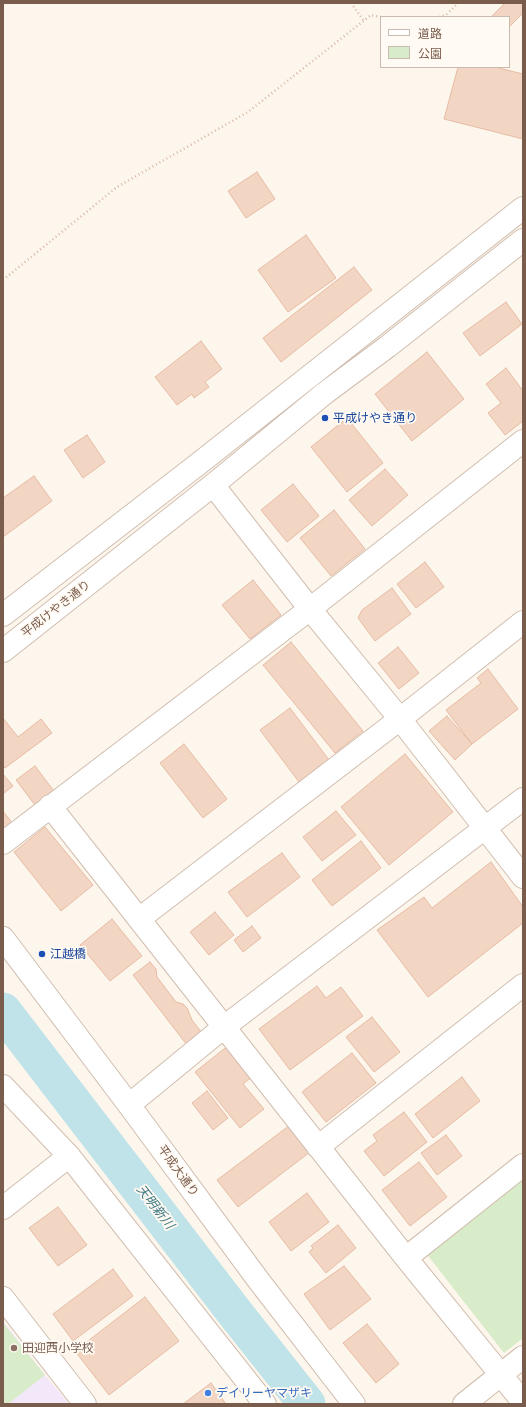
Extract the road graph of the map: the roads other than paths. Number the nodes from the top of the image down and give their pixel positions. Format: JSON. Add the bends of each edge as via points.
{"nodes":[{"id":1,"x":523,"y":208,"type":"edge"},
{"id":2,"x":523,"y":240,"type":"edge"},
{"id":3,"x":523,"y":441,"type":"edge"},
{"id":4,"x":213,"y":485,"type":"junction"},
{"id":5,"x":310,"y":609,"type":"junction"},
{"id":6,"x":3,"y":614,"type":"edge"},
{"id":7,"x":523,"y":622,"type":"edge"},
{"id":8,"x":3,"y":651,"type":"edge"},
{"id":9,"x":400,"y":719,"type":"junction"},
{"id":10,"x":523,"y":799,"type":"edge"},
{"id":11,"x":50,"y":806,"type":"junction"},
{"id":12,"x":485,"y":829,"type":"junction"},
{"id":13,"x":3,"y":843,"type":"edge"},
{"id":14,"x":523,"y":877,"type":"edge"},
{"id":15,"x":139,"y":919,"type":"junction"},
{"id":16,"x":3,"y":938,"type":"edge"},
{"id":17,"x":523,"y":985,"type":"edge"},
{"id":18,"x":224,"y":1027,"type":"junction"},
{"id":19,"x":3,"y":1086,"type":"edge"},
{"id":20,"x":129,"y":1105,"type":"junction"},
{"id":21,"x":318,"y":1147,"type":"junction"},
{"id":22,"x":69,"y":1156,"type":"junction"},
{"id":23,"x":523,"y":1166,"type":"edge"},
{"id":24,"x":3,"y":1208,"type":"edge"},
{"id":25,"x":406,"y":1258,"type":"junction"},
{"id":26,"x":3,"y":1298,"type":"edge"},
{"id":27,"x":523,"y":1357,"type":"edge"},
{"id":28,"x":500,"y":1375,"type":"junction"},
{"id":29,"x":523,"y":1402,"type":"edge"},
{"id":30,"x":85,"y":1404,"type":"edge"},
{"id":31,"x":265,"y":1404,"type":"edge"},
{"id":32,"x":354,"y":1404,"type":"edge"},
{"id":33,"x":464,"y":1404,"type":"edge"}],
"edges":[{"from":1,"to":6,"type":"street"},
{"from":2,"to":4,"type":"street","name":"平成けやき通り","via":[[325,393]]},
{"from":3,"to":5,"type":"street"},
{"from":4,"to":5,"type":"street"},
{"from":4,"to":8,"type":"street","name":"平成けやき通り"},
{"from":5,"to":9,"type":"street"},
{"from":5,"to":11,"type":"street"},
{"from":7,"to":9,"type":"street"},
{"from":9,"to":12,"type":"street"},
{"from":9,"to":15,"type":"street"},
{"from":10,"to":12,"type":"street"},
{"from":11,"to":13,"type":"street"},
{"from":11,"to":15,"type":"street"},
{"from":12,"to":14,"type":"street"},
{"from":12,"to":18,"type":"street"},
{"from":15,"to":18,"type":"street"},
{"from":16,"to":20,"type":"street","name":"平成大通り"},
{"from":17,"to":21,"type":"street"},
{"from":18,"to":20,"type":"street"},
{"from":18,"to":21,"type":"street"},
{"from":19,"to":22,"type":"street"},
{"from":20,"to":32,"type":"street","name":"平成大通り"},
{"from":21,"to":25,"type":"street"},
{"from":22,"to":24,"type":"street"},
{"from":22,"to":31,"type":"street"},
{"from":23,"to":25,"type":"street"},
{"from":25,"to":28,"type":"street"},
{"from":26,"to":30,"type":"street"},
{"from":27,"to":28,"type":"street"},
{"from":28,"to":29,"type":"street"},
{"from":28,"to":33,"type":"street"}]}
